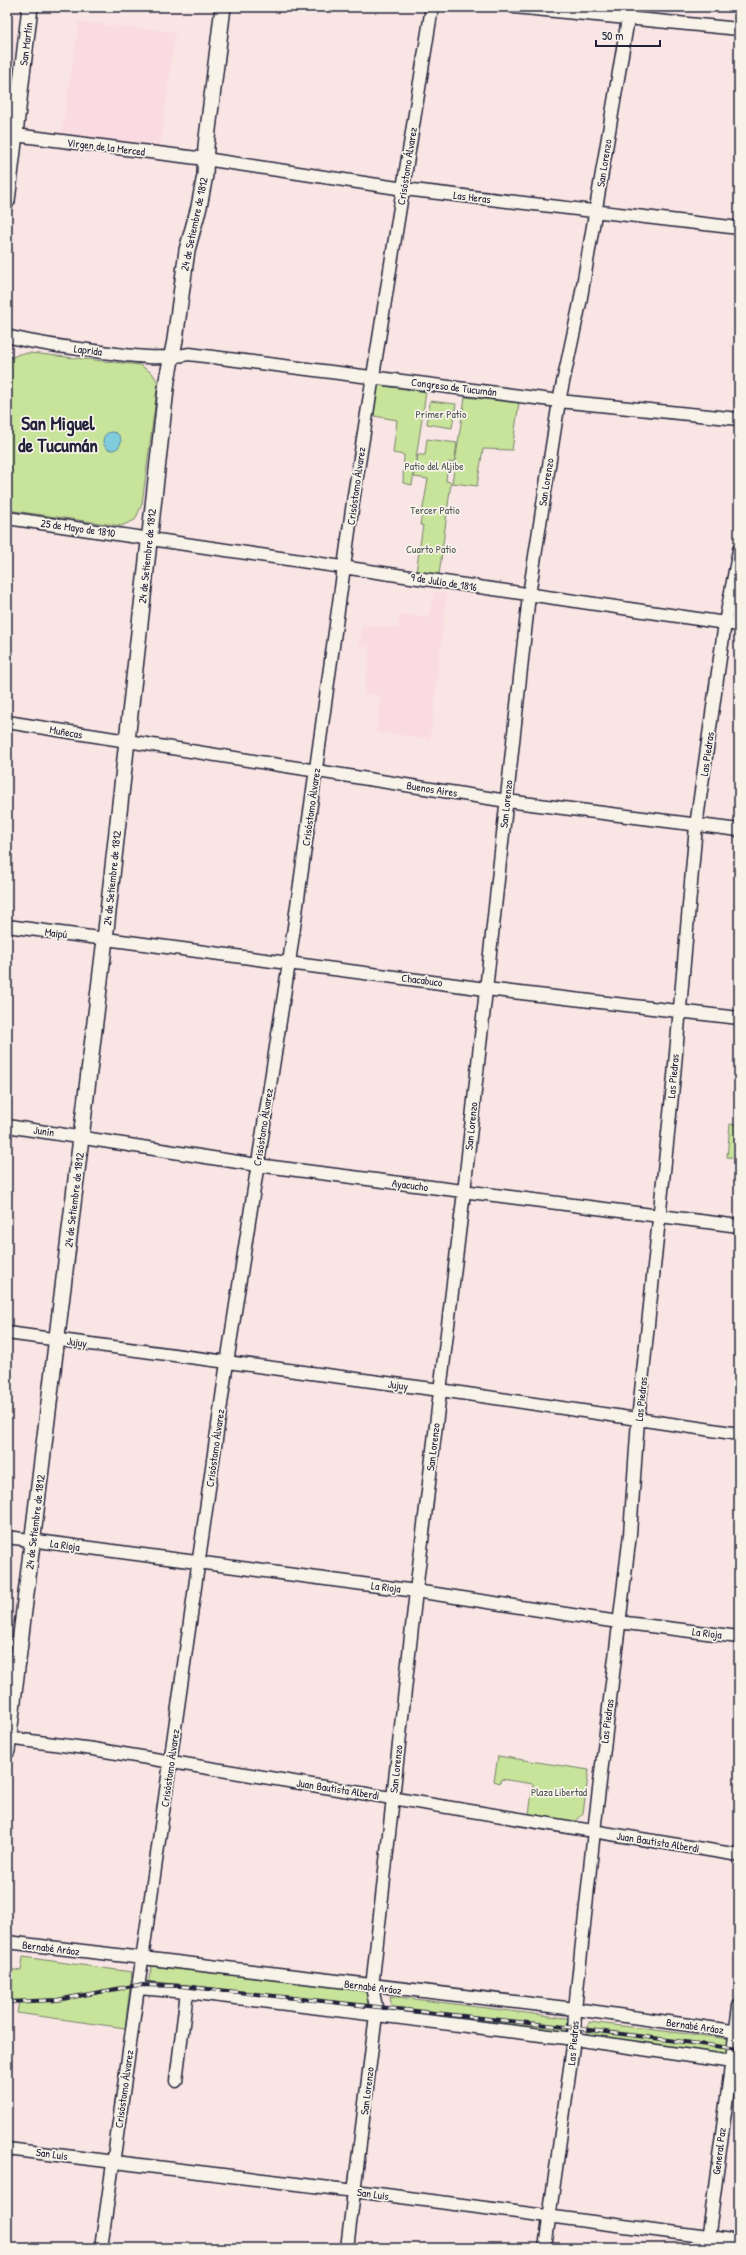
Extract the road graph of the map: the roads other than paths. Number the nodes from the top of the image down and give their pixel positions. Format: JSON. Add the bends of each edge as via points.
{"nodes":[{"id":1,"x":30,"y":7,"type":"edge"},
{"id":2,"x":223,"y":7,"type":"edge"},
{"id":3,"x":432,"y":7,"type":"edge"},
{"id":4,"x":514,"y":7,"type":"edge"},
{"id":5,"x":630,"y":7,"type":"edge"},
{"id":6,"x":628,"y":19,"type":"junction"},
{"id":7,"x":739,"y":30,"type":"edge"},
{"id":8,"x":11,"y":134,"type":"edge"},
{"id":9,"x":205,"y":159,"type":"junction"},
{"id":10,"x":404,"y":189,"type":"junction"},
{"id":11,"x":7,"y":201,"type":"edge"},
{"id":12,"x":596,"y":212,"type":"junction"},
{"id":13,"x":739,"y":228,"type":"edge"},
{"id":14,"x":7,"y":336,"type":"edge"},
{"id":15,"x":170,"y":358,"type":"junction"},
{"id":16,"x":372,"y":378,"type":"junction"},
{"id":17,"x":559,"y":401,"type":"junction"},
{"id":18,"x":739,"y":419,"type":"edge"},
{"id":19,"x":7,"y":518,"type":"edge"},
{"id":20,"x":149,"y":537,"type":"junction"},
{"id":21,"x":739,"y":550,"type":"edge"},
{"id":22,"x":344,"y":567,"type":"junction"},
{"id":23,"x":529,"y":595,"type":"junction"},
{"id":24,"x":725,"y":623,"type":"junction"},
{"id":25,"x":739,"y":625,"type":"edge"},
{"id":26,"x":7,"y":722,"type":"edge"},
{"id":27,"x":126,"y":742,"type":"junction"},
{"id":28,"x":315,"y":772,"type":"junction"},
{"id":29,"x":506,"y":801,"type":"junction"},
{"id":30,"x":696,"y":826,"type":"junction"},
{"id":31,"x":739,"y":830,"type":"edge"},
{"id":32,"x":7,"y":926,"type":"edge"},
{"id":33,"x":105,"y":939,"type":"junction"},
{"id":34,"x":289,"y":964,"type":"junction"},
{"id":35,"x":486,"y":989,"type":"junction"},
{"id":36,"x":678,"y":1011,"type":"junction"},
{"id":37,"x":739,"y":1018,"type":"edge"},
{"id":38,"x":7,"y":1126,"type":"edge"},
{"id":39,"x":81,"y":1136,"type":"junction"},
{"id":40,"x":257,"y":1165,"type":"junction"},
{"id":41,"x":464,"y":1192,"type":"junction"},
{"id":42,"x":660,"y":1217,"type":"junction"},
{"id":43,"x":739,"y":1226,"type":"edge"},
{"id":44,"x":7,"y":1333,"type":"edge"},
{"id":45,"x":57,"y":1339,"type":"junction"},
{"id":46,"x":227,"y":1362,"type":"junction"},
{"id":47,"x":440,"y":1390,"type":"junction"},
{"id":48,"x":638,"y":1420,"type":"junction"},
{"id":49,"x":739,"y":1434,"type":"edge"},
{"id":50,"x":7,"y":1537,"type":"edge"},
{"id":51,"x":33,"y":1540,"type":"junction"},
{"id":52,"x":200,"y":1563,"type":"junction"},
{"id":53,"x":416,"y":1590,"type":"junction"},
{"id":54,"x":618,"y":1622,"type":"junction"},
{"id":55,"x":739,"y":1637,"type":"edge"},
{"id":56,"x":8,"y":1742,"type":"edge"},
{"id":57,"x":172,"y":1761,"type":"junction"},
{"id":58,"x":393,"y":1798,"type":"junction"},
{"id":59,"x":594,"y":1831,"type":"junction"},
{"id":60,"x":739,"y":1855,"type":"edge"},
{"id":61,"x":7,"y":1942,"type":"edge"},
{"id":62,"x":142,"y":1960,"type":"junction"},
{"id":63,"x":372,"y":1986,"type":"junction"},
{"id":64,"x":138,"y":1988,"type":"junction"},
{"id":65,"x":187,"y":1992,"type":"junction"},
{"id":66,"x":739,"y":2006,"type":"edge"},
{"id":67,"x":575,"y":2009,"type":"junction"},
{"id":68,"x":376,"y":2015,"type":"junction"},
{"id":69,"x":737,"y":2032,"type":"edge"},
{"id":70,"x":574,"y":2039,"type":"junction"},
{"id":71,"x":735,"y":2062,"type":"edge"},
{"id":72,"x":176,"y":2081,"type":"dead end"},
{"id":73,"x":7,"y":2149,"type":"edge"},
{"id":74,"x":113,"y":2163,"type":"junction"},
{"id":75,"x":355,"y":2191,"type":"junction"},
{"id":76,"x":549,"y":2217,"type":"junction"},
{"id":77,"x":739,"y":2241,"type":"edge"},
{"id":78,"x":708,"y":2243,"type":"edge"},
{"id":79,"x":101,"y":2248,"type":"edge"},
{"id":80,"x":347,"y":2248,"type":"edge"},
{"id":81,"x":546,"y":2248,"type":"edge"}],
"edges":[{"from":1,"to":8,"type":"main road","name":"San Martín"},
{"from":2,"to":9,"type":"main road","name":"24 de Setiembre de 1812"},
{"from":3,"to":10,"type":"street","name":"Crisóstomo Álvarez"},
{"from":4,"to":6,"type":"street"},
{"from":5,"to":6,"type":"street","name":"San Lorenzo"},
{"from":6,"to":7,"type":"street"},
{"from":6,"to":12,"type":"street","name":"San Lorenzo"},
{"from":8,"to":9,"type":"street","name":"Virgen de la Merced"},
{"from":8,"to":11,"type":"main road","name":"San Martín"},
{"from":9,"to":10,"type":"street","name":"Las Heras"},
{"from":9,"to":15,"type":"main road","name":"24 de Setiembre de 1812","via":[[199,207],[187,250],[175,340]]},
{"from":10,"to":12,"type":"street","name":"Las Heras"},
{"from":10,"to":16,"type":"street","name":"Crisóstomo Álvarez"},
{"from":12,"to":13,"type":"street","name":"Las Heras"},
{"from":12,"to":17,"type":"street","name":"San Lorenzo"},
{"from":14,"to":15,"type":"street","name":"Laprida","via":[[31,343]]},
{"from":15,"to":16,"type":"street","name":"Congreso de Tucumán","via":[[189,354]]},
{"from":15,"to":20,"type":"main road","name":"24 de Setiembre de 1812"},
{"from":16,"to":17,"type":"street","name":"Congreso de Tucumán"},
{"from":16,"to":22,"type":"street","name":"Crisóstomo Álvarez"},
{"from":17,"to":18,"type":"street","name":"Congreso de Tucumán"},
{"from":17,"to":23,"type":"street","name":"San Lorenzo"},
{"from":19,"to":20,"type":"street","name":"25 de Mayo de 1810"},
{"from":20,"to":22,"type":"street","name":"9 de Julio de 1816"},
{"from":20,"to":27,"type":"main road","name":"24 de Setiembre de 1812"},
{"from":21,"to":24,"type":"street","name":"Las Piedras"},
{"from":22,"to":23,"type":"street","name":"9 de Julio de 1816"},
{"from":22,"to":28,"type":"street","name":"Crisóstomo Álvarez"},
{"from":23,"to":24,"type":"street","name":"9 de Julio de 1816"},
{"from":23,"to":29,"type":"street","name":"San Lorenzo"},
{"from":24,"to":25,"type":"street","name":"9 de Julio de 1816"},
{"from":24,"to":30,"type":"street","name":"Las Piedras"},
{"from":26,"to":27,"type":"street","name":"Muñecas"},
{"from":27,"to":28,"type":"street","name":"Buenos Aires"},
{"from":27,"to":33,"type":"main road","name":"24 de Setiembre de 1812"},
{"from":28,"to":29,"type":"street","name":"Buenos Aires"},
{"from":28,"to":34,"type":"street","name":"Crisóstomo Álvarez"},
{"from":29,"to":30,"type":"street","name":"Buenos Aires"},
{"from":29,"to":35,"type":"street","name":"San Lorenzo"},
{"from":30,"to":31,"type":"street","name":"Buenos Aires"},
{"from":30,"to":36,"type":"street","name":"Las Piedras"},
{"from":32,"to":33,"type":"street","name":"Maipú"},
{"from":33,"to":34,"type":"street","name":"Chacabuco"},
{"from":33,"to":39,"type":"main road","name":"24 de Setiembre de 1812"},
{"from":34,"to":35,"type":"street","name":"Chacabuco"},
{"from":34,"to":40,"type":"street","name":"Crisóstomo Álvarez"},
{"from":35,"to":36,"type":"street","name":"Chacabuco"},
{"from":35,"to":41,"type":"street","name":"San Lorenzo"},
{"from":36,"to":37,"type":"street","name":"Chacabuco"},
{"from":36,"to":42,"type":"street","name":"Las Piedras"},
{"from":38,"to":39,"type":"street","name":"Junín"},
{"from":39,"to":40,"type":"street","name":"Ayacucho"},
{"from":39,"to":45,"type":"main road","name":"24 de Setiembre de 1812"},
{"from":40,"to":41,"type":"street","name":"Ayacucho"},
{"from":40,"to":46,"type":"street","name":"Crisóstomo Álvarez"},
{"from":41,"to":42,"type":"street","name":"Ayacucho"},
{"from":41,"to":47,"type":"street","name":"San Lorenzo"},
{"from":42,"to":43,"type":"street","name":"Ayacucho"},
{"from":42,"to":48,"type":"street","name":"Las Piedras"},
{"from":44,"to":45,"type":"street","name":"Jujuy"},
{"from":45,"to":46,"type":"street","name":"Jujuy"},
{"from":45,"to":51,"type":"main road","name":"24 de Setiembre de 1812"},
{"from":46,"to":47,"type":"street","name":"Jujuy"},
{"from":46,"to":52,"type":"street","name":"Crisóstomo Álvarez"},
{"from":47,"to":48,"type":"street","name":"Jujuy"},
{"from":47,"to":53,"type":"street","name":"San Lorenzo"},
{"from":48,"to":49,"type":"street","name":"Jujuy"},
{"from":48,"to":54,"type":"street","name":"Las Piedras","via":[[630,1534]]},
{"from":50,"to":51,"type":"street","name":"La Rioja"},
{"from":51,"to":52,"type":"street","name":"La Rioja"},
{"from":51,"to":56,"type":"main road","name":"24 de Setiembre de 1812"},
{"from":52,"to":53,"type":"street","name":"La Rioja"},
{"from":52,"to":57,"type":"street","name":"Crisóstomo Álvarez"},
{"from":53,"to":54,"type":"street","name":"La Rioja"},
{"from":53,"to":58,"type":"street","name":"San Lorenzo"},
{"from":54,"to":55,"type":"street","name":"La Rioja"},
{"from":54,"to":59,"type":"street","name":"Las Piedras"},
{"from":56,"to":57,"type":"street","name":"Juan Bautista Alberdi"},
{"from":57,"to":58,"type":"street","name":"Juan Bautista Alberdi"},
{"from":57,"to":62,"type":"street","name":"Crisóstomo Álvarez"},
{"from":58,"to":59,"type":"street","name":"Juan Bautista Alberdi"},
{"from":58,"to":63,"type":"street","name":"San Lorenzo"},
{"from":59,"to":60,"type":"street","name":"Juan Bautista Alberdi"},
{"from":59,"to":67,"type":"street","name":"Las Piedras"},
{"from":61,"to":62,"type":"street","name":"Bernabé Aráoz"},
{"from":62,"to":63,"type":"street","name":"Bernabé Aráoz"},
{"from":62,"to":64,"type":"street","name":"Crisóstomo Álvarez"},
{"from":63,"to":67,"type":"street","name":"Bernabé Aráoz"},
{"from":63,"to":68,"type":"street","name":"San Lorenzo"},
{"from":64,"to":65,"type":"street"},
{"from":64,"to":74,"type":"street","name":"Crisóstomo Álvarez"},
{"from":65,"to":68,"type":"street"},
{"from":65,"to":72,"type":"street"},
{"from":66,"to":69,"type":"street","name":"General Paz"},
{"from":67,"to":69,"type":"street","name":"Bernabé Aráoz"},
{"from":67,"to":70,"type":"street","name":"Las Piedras"},
{"from":68,"to":70,"type":"street"},
{"from":68,"to":75,"type":"street","name":"San Lorenzo"},
{"from":69,"to":71,"type":"street","name":"General Paz"},
{"from":70,"to":71,"type":"street"},
{"from":70,"to":76,"type":"street","name":"Las Piedras"},
{"from":71,"to":78,"type":"street","name":"General Paz"},
{"from":73,"to":74,"type":"street","name":"San Luis"},
{"from":74,"to":75,"type":"street","name":"San Luis"},
{"from":74,"to":79,"type":"street","name":"Crisóstomo Álvarez"},
{"from":75,"to":76,"type":"street","name":"San Luis"},
{"from":75,"to":80,"type":"street","name":"San Lorenzo"},
{"from":76,"to":78,"type":"street","name":"San Luis"},
{"from":76,"to":81,"type":"street","name":"Las Piedras"},
{"from":77,"to":78,"type":"street","name":"San Luis"}]}
